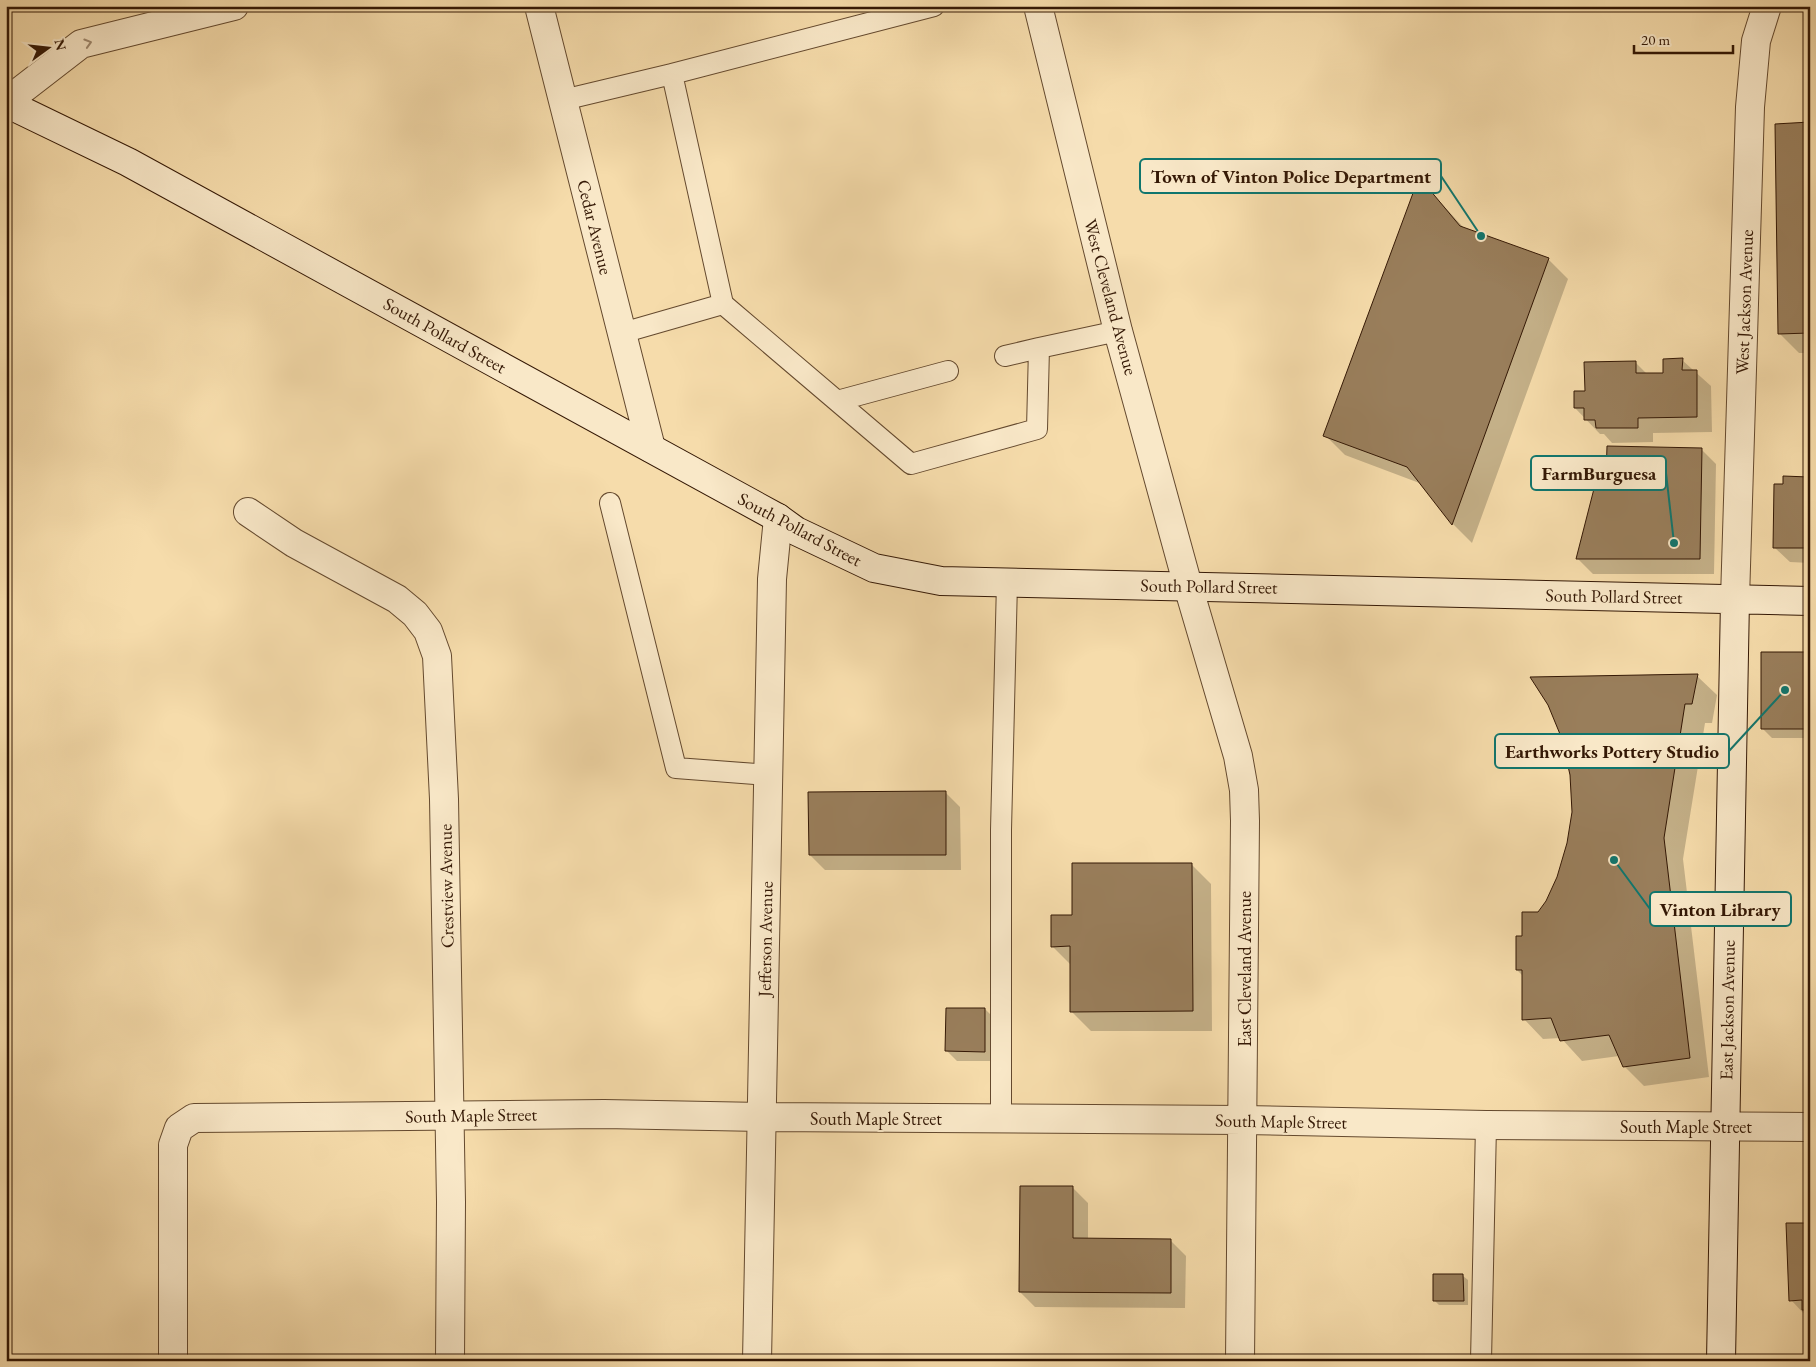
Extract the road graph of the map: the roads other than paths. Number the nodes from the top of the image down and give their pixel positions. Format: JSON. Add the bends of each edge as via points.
{"nodes":[{"id":1,"x":234,"y":6,"type":"edge"},
{"id":2,"x":539,"y":6,"type":"edge"},
{"id":3,"x":934,"y":6,"type":"edge"},
{"id":4,"x":1038,"y":6,"type":"edge"},
{"id":5,"x":1766,"y":6,"type":"edge"},
{"id":6,"x":672,"y":74,"type":"junction"},
{"id":7,"x":563,"y":100,"type":"junction"},
{"id":8,"x":6,"y":102,"type":"edge"},
{"id":9,"x":723,"y":304,"type":"junction"},
{"id":10,"x":1118,"y":331,"type":"junction"},
{"id":11,"x":622,"y":333,"type":"junction"},
{"id":12,"x":1039,"y":348,"type":"junction"},
{"id":13,"x":1005,"y":356,"type":"dead end"},
{"id":14,"x":948,"y":370,"type":"dead end"},
{"id":15,"x":837,"y":401,"type":"junction"},
{"id":16,"x":651,"y":448,"type":"junction"},
{"id":17,"x":610,"y":503,"type":"dead end"},
{"id":18,"x":248,"y":512,"type":"dead end"},
{"id":19,"x":778,"y":518,"type":"junction"},
{"id":20,"x":1007,"y":582,"type":"junction"},
{"id":21,"x":1188,"y":586,"type":"junction"},
{"id":22,"x":1735,"y":600,"type":"junction"},
{"id":23,"x":1810,"y":601,"type":"edge"},
{"id":24,"x":768,"y":775,"type":"junction"},
{"id":25,"x":450,"y":1115,"type":"junction"},
{"id":26,"x":762,"y":1117,"type":"junction"},
{"id":27,"x":1001,"y":1118,"type":"junction"},
{"id":28,"x":1243,"y":1120,"type":"junction"},
{"id":29,"x":1486,"y":1125,"type":"junction"},
{"id":30,"x":1724,"y":1126,"type":"junction"},
{"id":31,"x":1810,"y":1127,"type":"edge"},
{"id":32,"x":173,"y":1361,"type":"edge"},
{"id":33,"x":450,"y":1361,"type":"edge"},
{"id":34,"x":757,"y":1361,"type":"edge"},
{"id":35,"x":1240,"y":1361,"type":"edge"},
{"id":36,"x":1481,"y":1361,"type":"edge"},
{"id":37,"x":1721,"y":1361,"type":"edge"}],
"edges":[{"from":8,"to":1,"type":"street","one_way":true,"via":[[81,44]]},
{"from":2,"to":7,"type":"street","name":"Cedar Avenue"},
{"from":3,"to":6,"type":"lane"},
{"from":4,"to":10,"type":"street","name":"West Cleveland Avenue"},
{"from":5,"to":22,"type":"street","name":"West Jackson Avenue","via":[[1756,41],[1750,107]]},
{"from":6,"to":7,"type":"lane"},
{"from":6,"to":9,"type":"lane"},
{"from":7,"to":11,"type":"street","name":"Cedar Avenue"},
{"from":8,"to":16,"type":"street","name":"South Pollard Street","via":[[128,162]]},
{"from":9,"to":11,"type":"lane"},
{"from":9,"to":15,"type":"lane"},
{"from":10,"to":12,"type":"lane"},
{"from":10,"to":21,"type":"street","name":"West Cleveland Avenue"},
{"from":11,"to":16,"type":"street","name":"Cedar Avenue"},
{"from":12,"to":13,"type":"lane"},
{"from":12,"to":15,"type":"lane","via":[[1037,429],[911,464]]},
{"from":14,"to":15,"type":"lane"},
{"from":16,"to":19,"type":"street","name":"South Pollard Street"},
{"from":17,"to":24,"type":"lane","via":[[676,768]]},
{"from":18,"to":25,"type":"street","name":"Crestview Avenue","via":[[294,543],[397,600],[415,614],[428,631],[437,656],[444,799]]},
{"from":19,"to":20,"type":"street","name":"South Pollard Street","via":[[796,531],[874,568],[941,581]]},
{"from":19,"to":24,"type":"street","name":"Jefferson Avenue","via":[[772,579]]},
{"from":20,"to":21,"type":"street","name":"South Pollard Street"},
{"from":20,"to":27,"type":"lane","via":[[1001,830]]},
{"from":21,"to":22,"type":"street","name":"South Pollard Street"},
{"from":21,"to":28,"type":"street","name":"East Cleveland Avenue","via":[[1238,756],[1244,790]]},
{"from":22,"to":23,"type":"street","name":"South Pollard Street"},
{"from":22,"to":30,"type":"street","name":"East Jackson Avenue"},
{"from":24,"to":26,"type":"street","name":"Jefferson Avenue"},
{"from":25,"to":26,"type":"street","name":"South Maple Street"},
{"from":25,"to":32,"type":"street","name":"South Maple Street","via":[[194,1118],[180,1128],[173,1146]]},
{"from":25,"to":33,"type":"street","name":"Crestview Avenue"},
{"from":26,"to":27,"type":"street","name":"South Maple Street"},
{"from":26,"to":34,"type":"street","name":"Jefferson Avenue"},
{"from":27,"to":28,"type":"street","name":"South Maple Street"},
{"from":28,"to":29,"type":"street","name":"South Maple Street"},
{"from":28,"to":35,"type":"street","name":"East Cleveland Avenue"},
{"from":29,"to":30,"type":"street","name":"South Maple Street"},
{"from":29,"to":36,"type":"lane"},
{"from":30,"to":31,"type":"street","name":"South Maple Street"},
{"from":30,"to":37,"type":"street","name":"East Jackson Avenue"}]}
